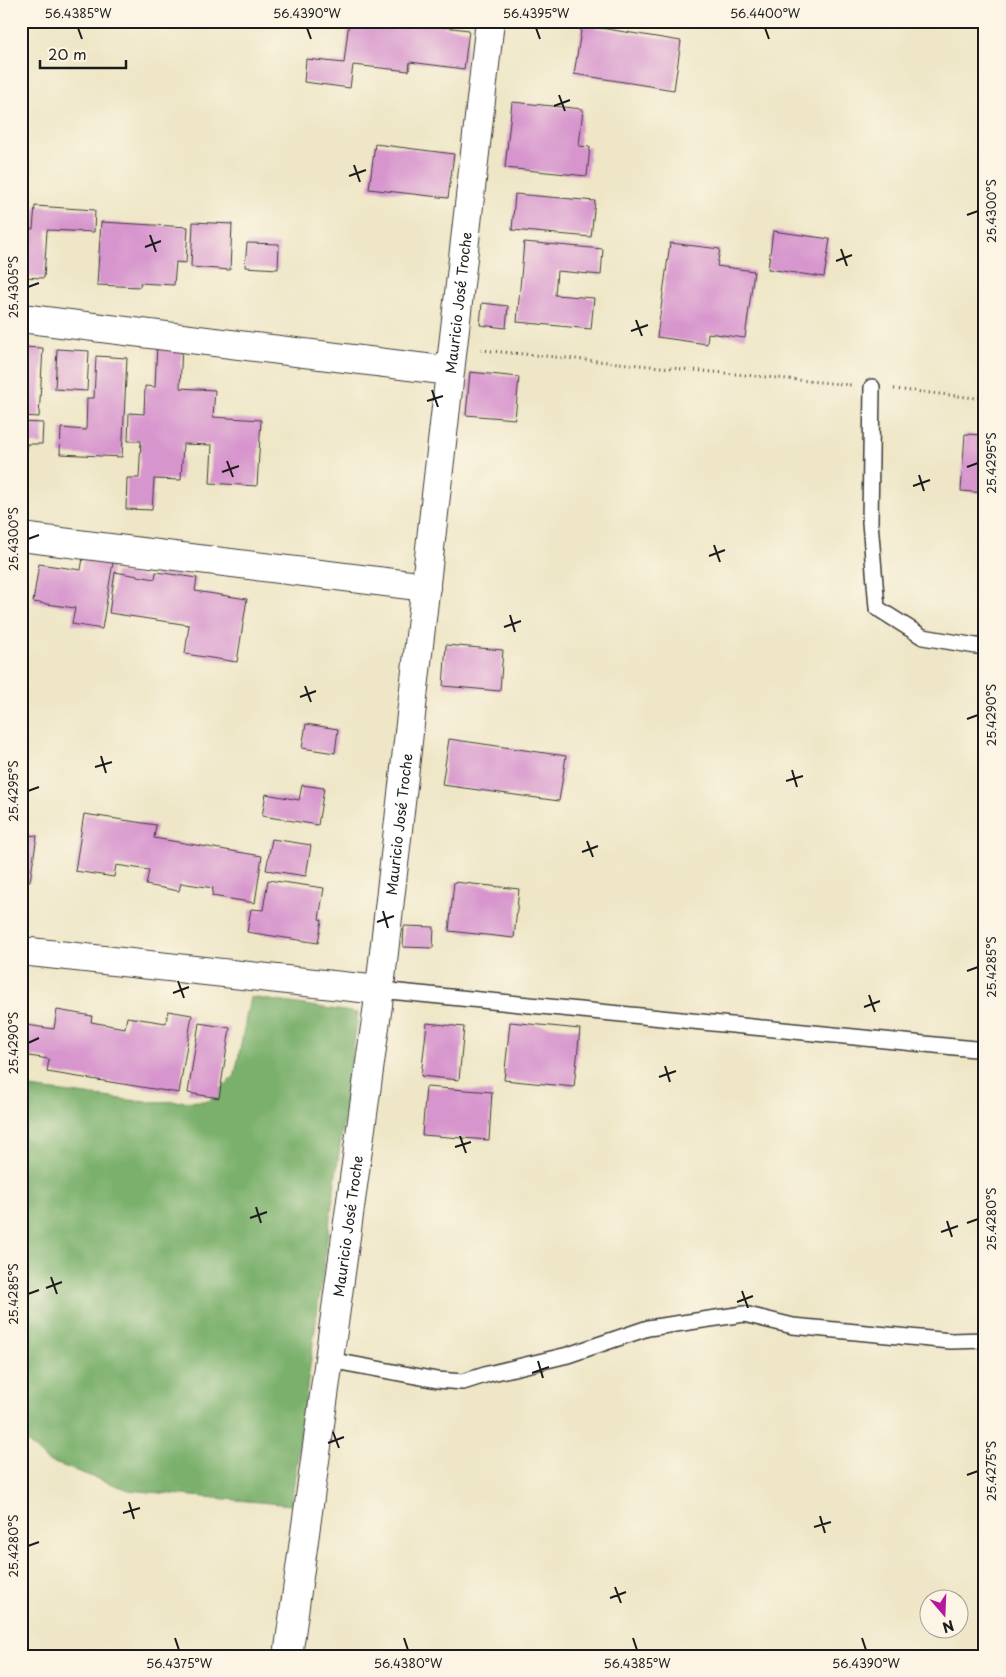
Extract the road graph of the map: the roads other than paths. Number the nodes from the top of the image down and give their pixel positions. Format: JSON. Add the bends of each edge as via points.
{"nodes":[{"id":1,"x":490,"y":21,"type":"edge"},
{"id":2,"x":21,"y":318,"type":"edge"},
{"id":3,"x":452,"y":359,"type":"junction"},
{"id":4,"x":872,"y":387,"type":"road end"},
{"id":5,"x":21,"y":537,"type":"edge"},
{"id":6,"x":426,"y":587,"type":"junction"},
{"id":7,"x":985,"y":646,"type":"edge"},
{"id":8,"x":21,"y":951,"type":"edge"},
{"id":9,"x":379,"y":990,"type":"junction"},
{"id":10,"x":985,"y":1050,"type":"edge"},
{"id":11,"x":985,"y":1340,"type":"edge"},
{"id":12,"x":329,"y":1360,"type":"junction"},
{"id":13,"x":288,"y":1656,"type":"edge"}],
"edges":[{"from":1,"to":3,"type":"street","name":"Mauricio José Troche"},
{"from":2,"to":3,"type":"street"},
{"from":3,"to":6,"type":"street","name":"Mauricio José Troche"},
{"from":4,"to":7,"type":"lane","via":[[870,522],[877,608],[923,637]]},
{"from":5,"to":6,"type":"street"},
{"from":6,"to":9,"type":"street","name":"Mauricio José Troche"},
{"from":8,"to":9,"type":"street"},
{"from":9,"to":10,"type":"lane"},
{"from":9,"to":12,"type":"street","name":"Mauricio José Troche"},
{"from":11,"to":12,"type":"lane","via":[[951,1341],[793,1326],[744,1314],[648,1328],[568,1355],[463,1382]]},
{"from":12,"to":13,"type":"street","name":"Mauricio José Troche"}]}
